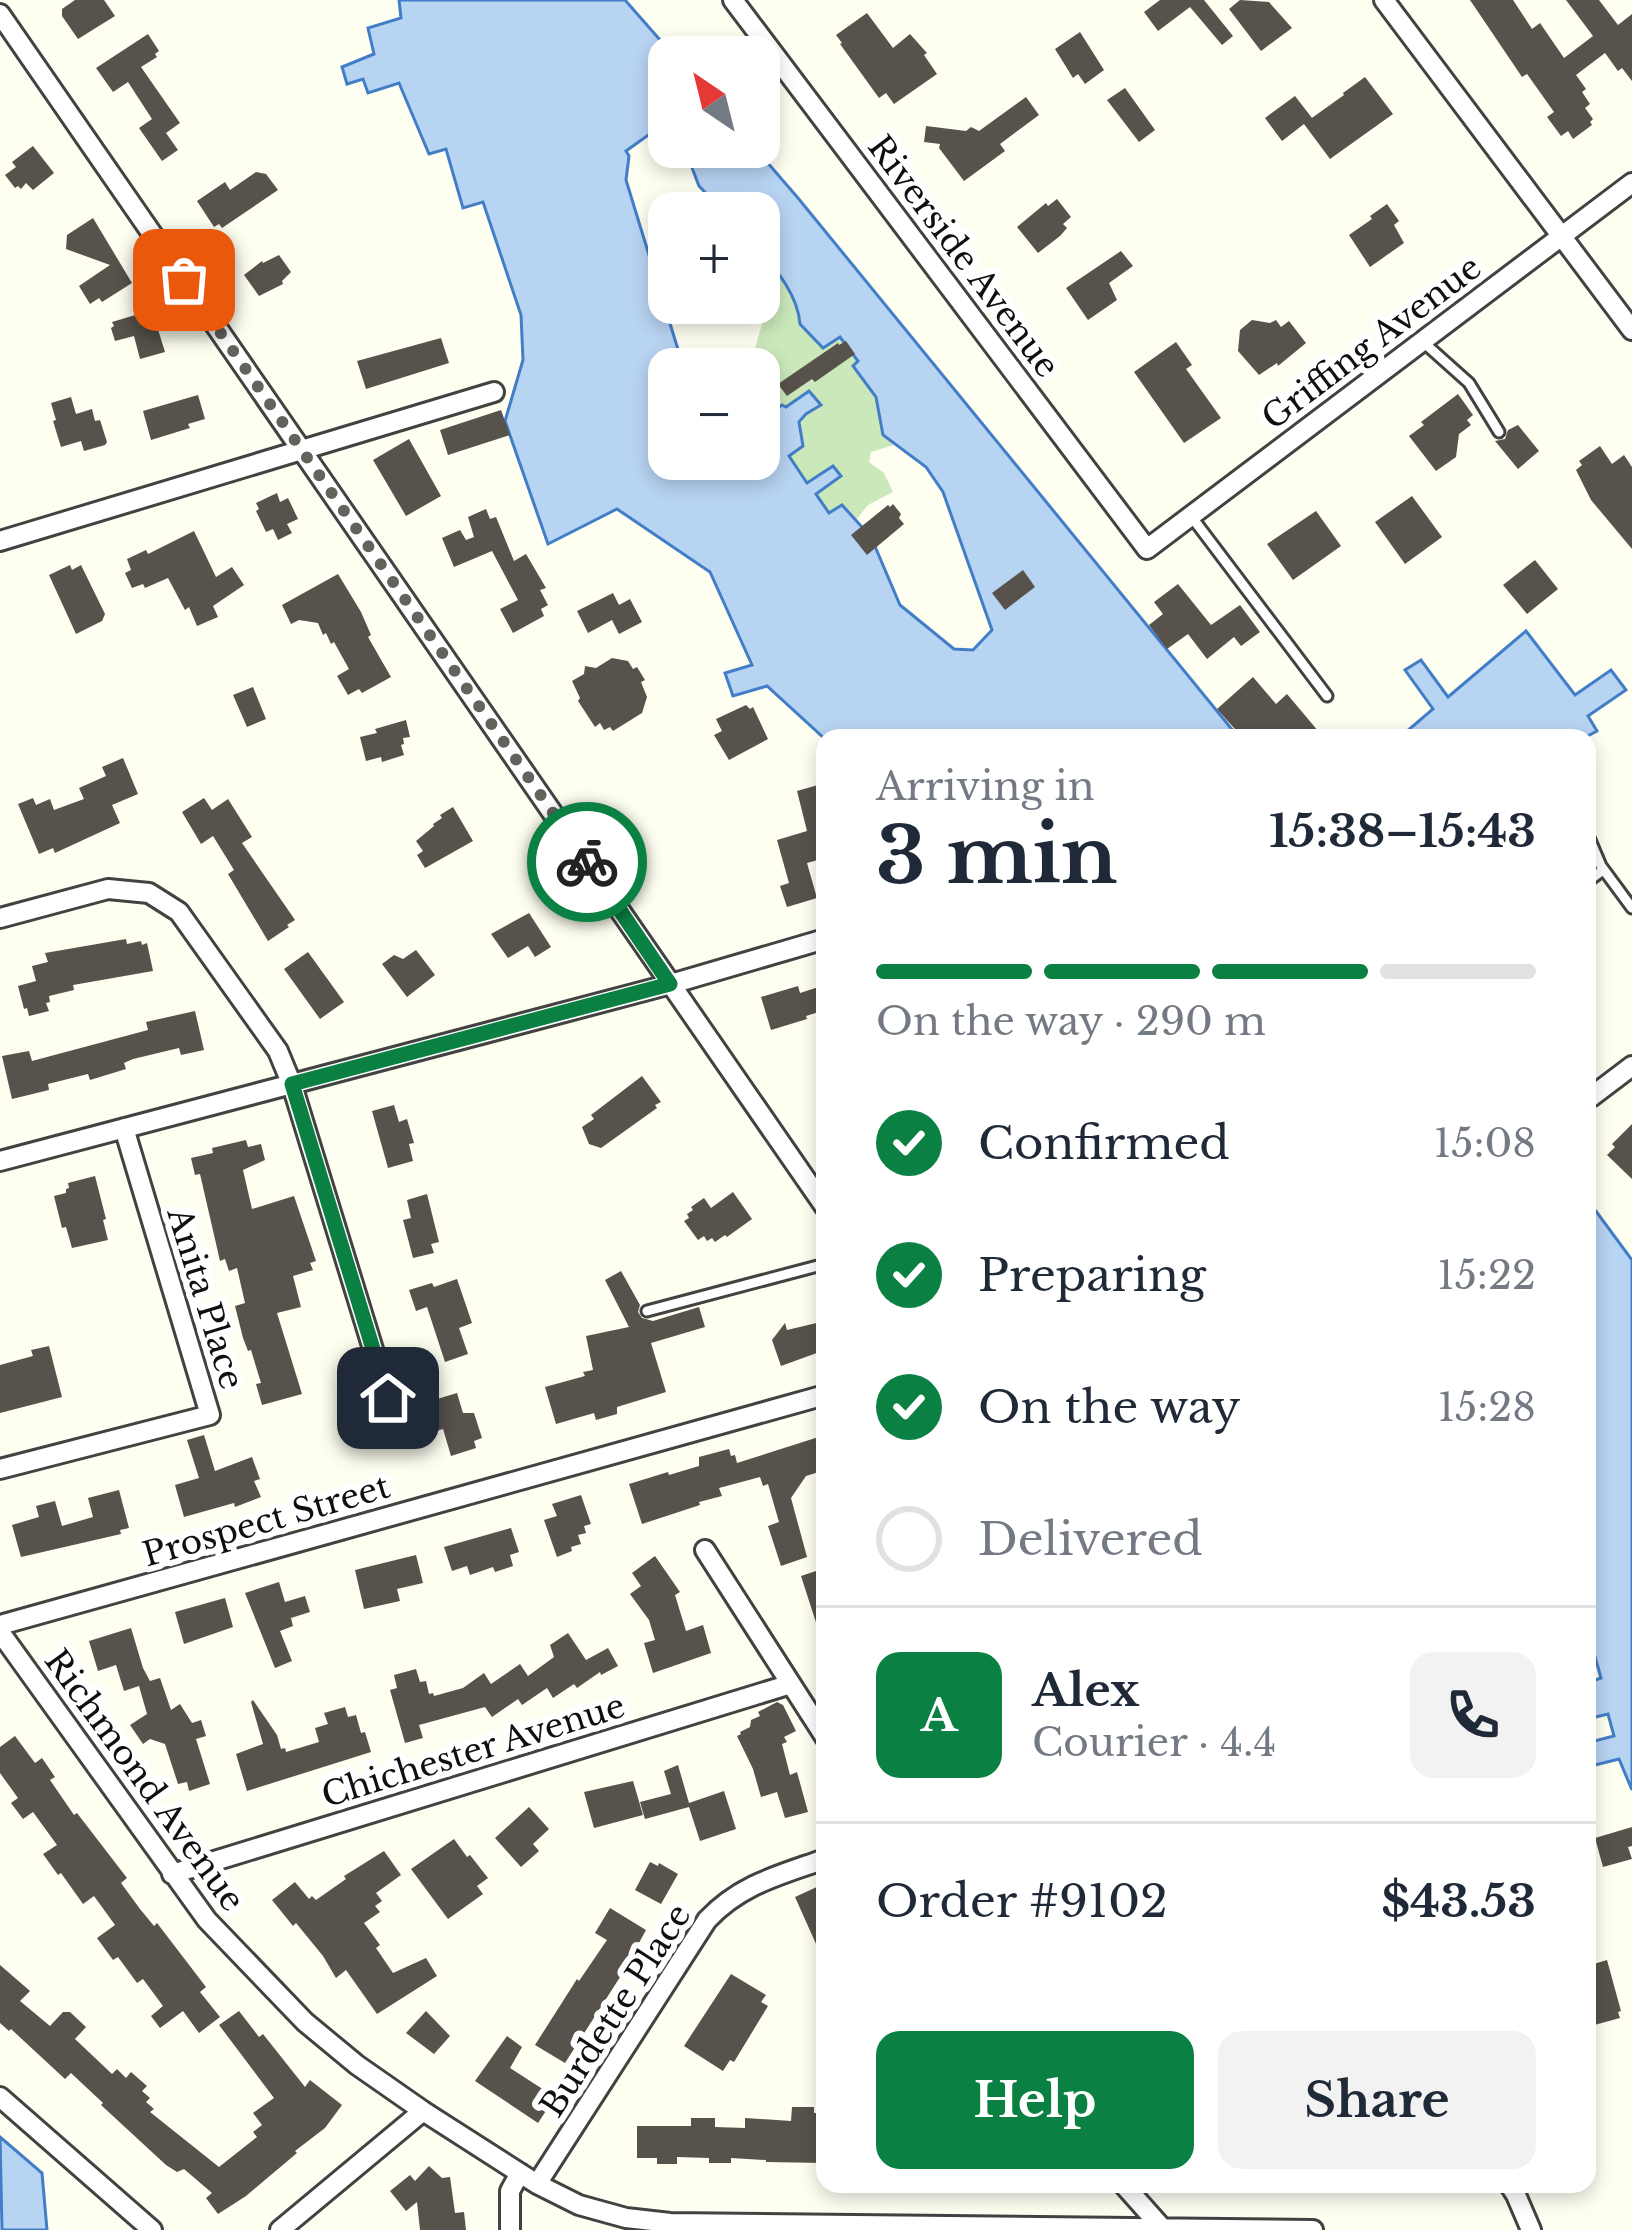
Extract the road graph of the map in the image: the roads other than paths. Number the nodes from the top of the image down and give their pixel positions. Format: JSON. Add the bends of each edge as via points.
{"nodes":[{"id":1,"x":733,"y":0,"type":"edge"},
{"id":2,"x":1384,"y":0,"type":"edge"},
{"id":3,"x":0,"y":14,"type":"edge"},
{"id":4,"x":1632,"y":183,"type":"edge"},
{"id":5,"x":1561,"y":236,"type":"junction"},
{"id":6,"x":1632,"y":330,"type":"edge"},
{"id":7,"x":1422,"y":341,"type":"junction"},
{"id":8,"x":494,"y":392,"type":"dead end"},
{"id":9,"x":1498,"y":432,"type":"dead end"},
{"id":10,"x":301,"y":448,"type":"junction"},
{"id":11,"x":1191,"y":516,"type":"junction"},
{"id":12,"x":0,"y":541,"type":"edge"},
{"id":13,"x":1147,"y":549,"type":"joint"},
{"id":14,"x":1327,"y":696,"type":"dead end"},
{"id":15,"x":1596,"y":852,"type":"edge"},
{"id":16,"x":1604,"y":870,"type":"junction"},
{"id":17,"x":1596,"y":876,"type":"edge"},
{"id":18,"x":1632,"y":908,"type":"edge"},
{"id":19,"x":0,"y":918,"type":"edge"},
{"id":20,"x":816,"y":942,"type":"edge"},
{"id":21,"x":670,"y":984,"type":"junction"},
{"id":22,"x":1632,"y":1066,"type":"edge"},
{"id":23,"x":292,"y":1084,"type":"junction"},
{"id":24,"x":1596,"y":1092,"type":"edge"},
{"id":25,"x":124,"y":1128,"type":"junction"},
{"id":26,"x":0,"y":1161,"type":"edge"},
{"id":27,"x":816,"y":1194,"type":"edge"},
{"id":28,"x":816,"y":1266,"type":"edge"},
{"id":29,"x":647,"y":1311,"type":"dead end"},
{"id":30,"x":388,"y":1398,"type":"dead end"},
{"id":31,"x":816,"y":1398,"type":"edge"},
{"id":32,"x":0,"y":1469,"type":"edge"},
{"id":33,"x":705,"y":1550,"type":"dead end"},
{"id":34,"x":0,"y":1628,"type":"edge"},
{"id":35,"x":791,"y":1684,"type":"junction"},
{"id":36,"x":816,"y":1724,"type":"edge"},
{"id":37,"x":816,"y":1862,"type":"edge"},
{"id":38,"x":172,"y":1874,"type":"junction"},
{"id":39,"x":0,"y":2097,"type":"edge"},
{"id":40,"x":423,"y":2111,"type":"junction"},
{"id":41,"x":529,"y":2178,"type":"junction"},
{"id":42,"x":1131,"y":2193,"type":"edge"},
{"id":43,"x":1513,"y":2193,"type":"edge"},
{"id":44,"x":831,"y":2227,"type":"edge"},
{"id":45,"x":1163,"y":2228,"type":"edge"},
{"id":46,"x":152,"y":2230,"type":"edge"},
{"id":47,"x":280,"y":2230,"type":"edge"},
{"id":48,"x":510,"y":2230,"type":"edge"},
{"id":49,"x":1313,"y":2230,"type":"edge"},
{"id":50,"x":1531,"y":2230,"type":"edge"}],
"edges":[{"from":1,"to":13,"type":"street","name":"Riverside Avenue"},
{"from":2,"to":5,"type":"street"},
{"from":3,"to":10,"type":"street"},
{"from":4,"to":5,"type":"street","name":"Griffing Avenue"},
{"from":5,"to":6,"type":"street"},
{"from":5,"to":7,"type":"street","name":"Griffing Avenue"},
{"from":7,"to":9,"type":"lane","via":[[1468,383]]},
{"from":7,"to":11,"type":"street","name":"Griffing Avenue"},
{"from":8,"to":10,"type":"street"},
{"from":10,"to":12,"type":"street"},
{"from":10,"to":21,"type":"street"},
{"from":11,"to":13,"type":"street","name":"Griffing Avenue"},
{"from":11,"to":14,"type":"lane"},
{"from":15,"to":16,"type":"lane"},
{"from":16,"to":17,"type":"lane"},
{"from":16,"to":18,"type":"lane"},
{"from":19,"to":23,"type":"street","via":[[108,889],[149,893],[179,912]]},
{"from":20,"to":21,"type":"street"},
{"from":21,"to":23,"type":"street"},
{"from":21,"to":27,"type":"street"},
{"from":22,"to":24,"type":"street"},
{"from":23,"to":25,"type":"street"},
{"from":23,"to":30,"type":"street"},
{"from":25,"to":26,"type":"street"},
{"from":25,"to":32,"type":"street","name":"Anita Place","via":[[210,1415]]},
{"from":28,"to":29,"type":"lane"},
{"from":31,"to":34,"type":"street","name":"Prospect Street"},
{"from":33,"to":35,"type":"street"},
{"from":34,"to":38,"type":"street","name":"Richmond Avenue"},
{"from":35,"to":36,"type":"street"},
{"from":35,"to":38,"type":"street","name":"Chichester Avenue"},
{"from":37,"to":41,"type":"street","name":"Burdette Place","via":[[750,1886],[707,1920]]},
{"from":38,"to":40,"type":"street","name":"Richmond Avenue","via":[[305,2022]]},
{"from":39,"to":46,"type":"street"},
{"from":40,"to":41,"type":"street","name":"Richmond Avenue"},
{"from":40,"to":47,"type":"street"},
{"from":41,"to":44,"type":"street","name":"Richmond Avenue","via":[[626,2218]]},
{"from":41,"to":48,"type":"street","via":[[510,2191]]},
{"from":42,"to":45,"type":"street"},
{"from":43,"to":50,"type":"street"},
{"from":44,"to":45,"type":"street","name":"Richmond Avenue"},
{"from":45,"to":49,"type":"street","name":"Richmond Avenue"}]}
